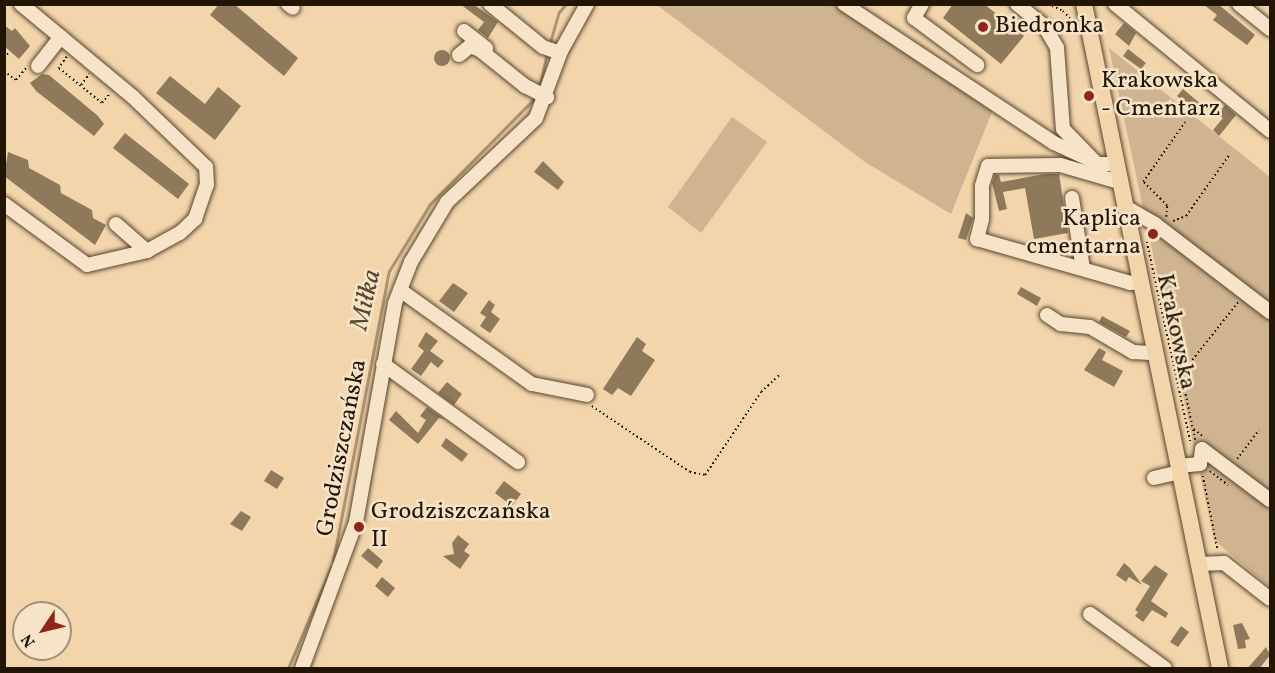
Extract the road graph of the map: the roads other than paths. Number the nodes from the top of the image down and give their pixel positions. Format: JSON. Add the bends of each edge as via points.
{"nodes":[{"id":1,"x":21,"y":4,"type":"edge"},
{"id":2,"x":490,"y":4,"type":"edge"},
{"id":3,"x":587,"y":4,"type":"edge"},
{"id":4,"x":843,"y":4,"type":"edge"},
{"id":5,"x":922,"y":4,"type":"edge"},
{"id":6,"x":1017,"y":4,"type":"edge"},
{"id":7,"x":1084,"y":4,"type":"edge"},
{"id":8,"x":1115,"y":4,"type":"edge"},
{"id":9,"x":1239,"y":4,"type":"edge"},
{"id":10,"x":1270,"y":28,"type":"edge"},
{"id":11,"x":464,"y":31,"type":"dead end"},
{"id":12,"x":61,"y":37,"type":"junction"},
{"id":13,"x":560,"y":53,"type":"junction"},
{"id":14,"x":459,"y":55,"type":"dead end"},
{"id":15,"x":977,"y":65,"type":"dead end"},
{"id":16,"x":38,"y":66,"type":"dead end"},
{"id":17,"x":547,"y":95,"type":"junction"},
{"id":18,"x":1270,"y":131,"type":"edge"},
{"id":19,"x":1095,"y":162,"type":"junction"},
{"id":20,"x":1116,"y":164,"type":"junction"},
{"id":21,"x":1119,"y":182,"type":"junction"},
{"id":22,"x":1072,"y":198,"type":"dead end"},
{"id":23,"x":4,"y":204,"type":"edge"},
{"id":24,"x":1124,"y":206,"type":"junction"},
{"id":25,"x":116,"y":224,"type":"dead end"},
{"id":26,"x":147,"y":251,"type":"junction"},
{"id":27,"x":1083,"y":269,"type":"junction"},
{"id":28,"x":1140,"y":282,"type":"junction"},
{"id":29,"x":400,"y":290,"type":"junction"},
{"id":30,"x":1270,"y":312,"type":"edge"},
{"id":31,"x":1047,"y":315,"type":"dead end"},
{"id":32,"x":1155,"y":353,"type":"junction"},
{"id":33,"x":383,"y":364,"type":"junction"},
{"id":34,"x":582,"y":395,"type":"road end"},
{"id":35,"x":518,"y":462,"type":"dead end"},
{"id":36,"x":1178,"y":469,"type":"junction"},
{"id":37,"x":1154,"y":478,"type":"dead end"},
{"id":38,"x":1270,"y":501,"type":"edge"},
{"id":39,"x":1198,"y":564,"type":"junction"},
{"id":40,"x":1270,"y":599,"type":"edge"},
{"id":41,"x":1090,"y":614,"type":"dead end"},
{"id":42,"x":302,"y":669,"type":"edge"},
{"id":43,"x":1165,"y":669,"type":"edge"},
{"id":44,"x":1220,"y":669,"type":"edge"}],
"edges":[{"from":1,"to":12,"type":"street"},
{"from":2,"to":13,"type":"street","via":[[543,48]]},
{"from":3,"to":13,"type":"street","name":"Grodziszczańska"},
{"from":4,"to":19,"type":"street","via":[[1054,143]]},
{"from":5,"to":15,"type":"street","via":[[914,18]]},
{"from":6,"to":19,"type":"street","via":[[1055,41],[1060,62],[1063,129]]},
{"from":7,"to":20,"type":"main road","name":"Krakowska"},
{"from":8,"to":18,"type":"street"},
{"from":9,"to":10,"type":"street"},
{"from":11,"to":17,"type":"street"},
{"from":12,"to":16,"type":"street"},
{"from":12,"to":26,"type":"street","via":[[133,97],[206,167],[207,184],[195,219],[180,233]]},
{"from":13,"to":17,"type":"street","name":"Grodziszczańska"},
{"from":14,"to":17,"type":"street","via":[[470,46],[480,50],[525,86]]},
{"from":17,"to":29,"type":"street","name":"Grodziszczańska","via":[[536,118],[447,202],[411,262]]},
{"from":19,"to":20,"type":"street"},
{"from":20,"to":21,"type":"main road","name":"Krakowska"},
{"from":21,"to":24,"type":"main road","name":"Krakowska"},
{"from":21,"to":27,"type":"street","via":[[1060,165],[1020,168],[998,164],[984,173],[977,239]]},
{"from":22,"to":27,"type":"street"},
{"from":23,"to":26,"type":"street","via":[[87,265]]},
{"from":24,"to":28,"type":"main road","name":"Krakowska"},
{"from":24,"to":30,"type":"street","via":[[1158,226]]},
{"from":25,"to":26,"type":"street"},
{"from":27,"to":28,"type":"street","via":[[1130,283]]},
{"from":28,"to":32,"type":"main road","name":"Krakowska"},
{"from":29,"to":33,"type":"street","name":"Grodziszczańska"},
{"from":29,"to":34,"type":"street","via":[[532,384]]},
{"from":31,"to":32,"type":"street","via":[[1061,324],[1090,327],[1133,352]]},
{"from":32,"to":36,"type":"main road","name":"Krakowska"},
{"from":33,"to":35,"type":"street"},
{"from":33,"to":42,"type":"street","name":"Grodziszczańska","via":[[356,522]]},
{"from":36,"to":37,"type":"street"},
{"from":36,"to":38,"type":"street","via":[[1199,460],[1202,449]]},
{"from":36,"to":39,"type":"main road","name":"Krakowska"},
{"from":39,"to":40,"type":"street","via":[[1221,563]]},
{"from":39,"to":44,"type":"main road","name":"Krakowska"},
{"from":41,"to":43,"type":"street"}]}
